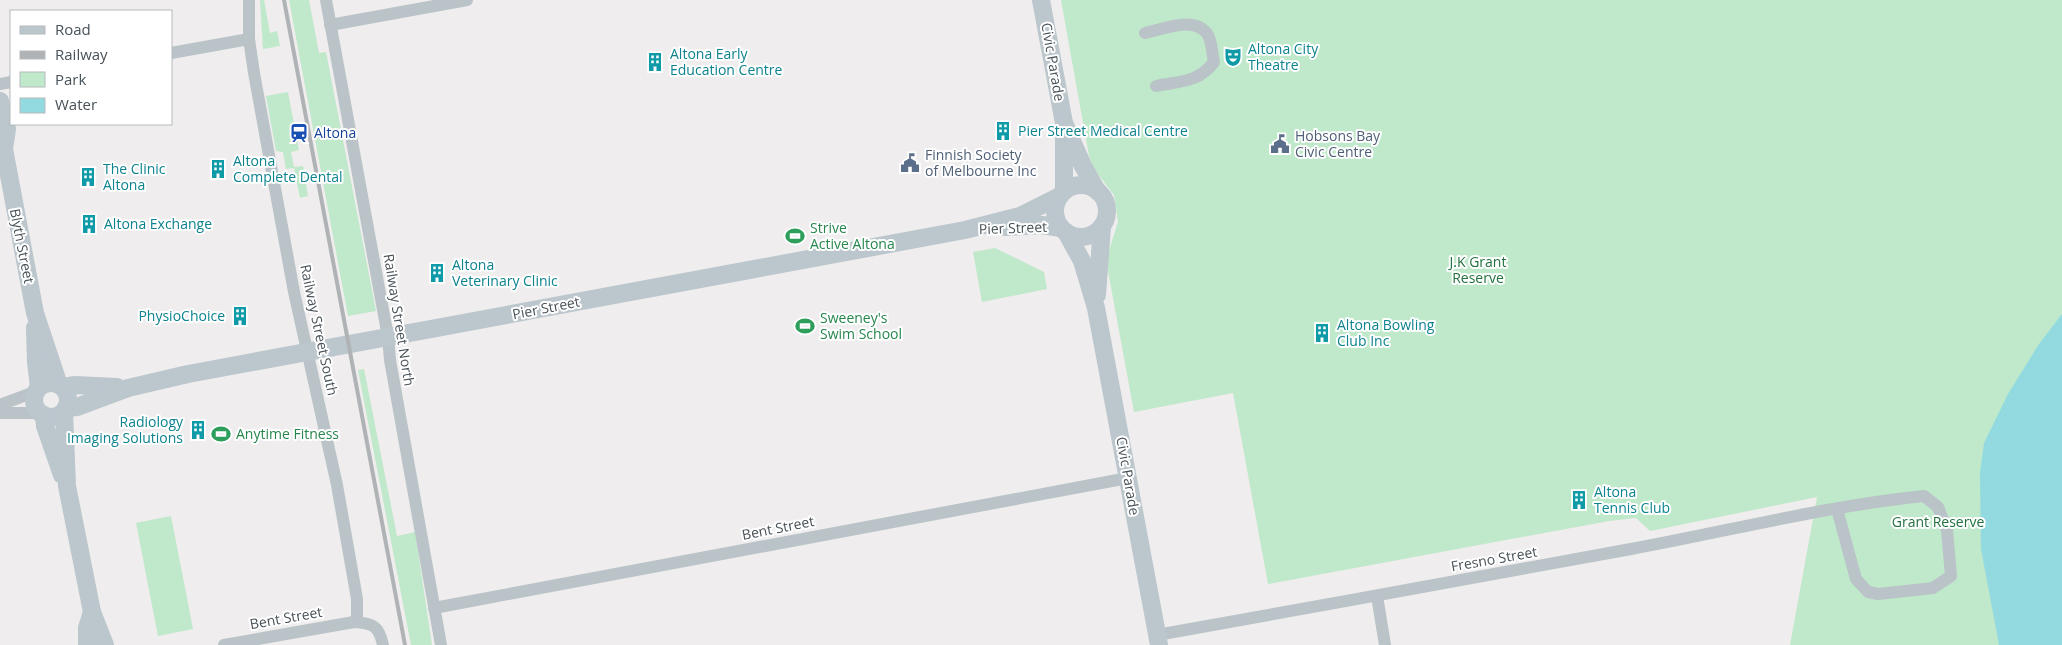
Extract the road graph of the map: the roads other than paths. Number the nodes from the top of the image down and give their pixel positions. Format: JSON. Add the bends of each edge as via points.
{"nodes":[{"id":1,"x":249,"y":0,"type":"edge"},
{"id":2,"x":326,"y":0,"type":"edge"},
{"id":3,"x":467,"y":0,"type":"edge"},
{"id":4,"x":1041,"y":0,"type":"edge"},
{"id":5,"x":330,"y":25,"type":"junction"},
{"id":6,"x":1145,"y":33,"type":"dead end"},
{"id":7,"x":249,"y":38,"type":"junction"},
{"id":8,"x":172,"y":52,"type":"edge"},
{"id":9,"x":1156,"y":86,"type":"dead end"},
{"id":10,"x":0,"y":101,"type":"edge"},
{"id":11,"x":1064,"y":123,"type":"junction"},
{"id":12,"x":2,"y":144,"type":"edge"},
{"id":13,"x":1098,"y":191,"type":"junction"},
{"id":14,"x":1062,"y":193,"type":"junction"},
{"id":15,"x":1102,"y":226,"type":"junction"},
{"id":16,"x":965,"y":230,"type":"junction"},
{"id":17,"x":1064,"y":230,"type":"junction"},
{"id":18,"x":1096,"y":308,"type":"junction"},
{"id":19,"x":35,"y":313,"type":"junction"},
{"id":20,"x":388,"y":337,"type":"junction"},
{"id":21,"x":308,"y":352,"type":"junction"},
{"id":22,"x":61,"y":386,"type":"junction"},
{"id":23,"x":128,"y":388,"type":"junction"},
{"id":24,"x":38,"y":389,"type":"junction"},
{"id":25,"x":0,"y":405,"type":"edge"},
{"id":26,"x":65,"y":410,"type":"junction"},
{"id":27,"x":0,"y":413,"type":"edge"},
{"id":28,"x":42,"y":414,"type":"junction"},
{"id":29,"x":1128,"y":478,"type":"junction"},
{"id":30,"x":67,"y":486,"type":"junction"},
{"id":31,"x":1837,"y":509,"type":"junction"},
{"id":32,"x":1377,"y":596,"type":"junction"},
{"id":33,"x":434,"y":608,"type":"junction"},
{"id":34,"x":92,"y":612,"type":"junction"},
{"id":35,"x":354,"y":622,"type":"junction"},
{"id":36,"x":1158,"y":640,"type":"edge"},
{"id":37,"x":87,"y":645,"type":"edge"},
{"id":38,"x":105,"y":645,"type":"edge"},
{"id":39,"x":224,"y":645,"type":"edge"},
{"id":40,"x":383,"y":645,"type":"edge"},
{"id":41,"x":441,"y":645,"type":"edge"},
{"id":42,"x":1385,"y":645,"type":"edge"}],
"edges":[{"from":1,"to":7,"type":"street","name":"Railway Street South"},
{"from":2,"to":5,"type":"street","name":"Railway Street North"},
{"from":3,"to":5,"type":"street"},
{"from":4,"to":11,"type":"street","name":"Civic Parade"},
{"from":5,"to":20,"type":"street","name":"Railway Street North"},
{"from":6,"to":9,"type":"street","via":[[1184,24],[1199,26],[1208,36],[1214,62],[1197,78]]},
{"from":7,"to":8,"type":"street"},
{"from":7,"to":21,"type":"street","name":"Railway Street South","via":[[294,292]]},
{"from":10,"to":12,"type":"street","name":"Blyth Street","via":[[6,129]]},
{"from":11,"to":13,"type":"street","name":"Civic Parade"},
{"from":11,"to":14,"type":"street","name":"Civic Parade"},
{"from":12,"to":19,"type":"street","name":"Blyth Street"},
{"from":13,"to":14,"type":"street","via":[[1077,185]]},
{"from":13,"to":15,"type":"street","via":[[1106,204]]},
{"from":14,"to":16,"type":"street","name":"Pier Street","via":[[1020,216]]},
{"from":14,"to":17,"type":"street","via":[[1055,215]]},
{"from":15,"to":17,"type":"street","via":[[1081,237]]},
{"from":15,"to":18,"type":"street","name":"Civic Parade"},
{"from":16,"to":17,"type":"street","name":"Pier Street","via":[[1023,225]]},
{"from":16,"to":20,"type":"street","name":"Pier Street"},
{"from":17,"to":18,"type":"street","name":"Civic Parade","via":[[1082,261]]},
{"from":18,"to":29,"type":"street","name":"Civic Parade"},
{"from":19,"to":22,"type":"street","name":"Blyth Street"},
{"from":19,"to":24,"type":"street","name":"Blyth Street"},
{"from":20,"to":21,"type":"street","name":"Pier Street"},
{"from":20,"to":33,"type":"street","name":"Railway Street North"},
{"from":21,"to":23,"type":"street","name":"Pier Street"},
{"from":21,"to":35,"type":"street","name":"Railway Street South","via":[[337,485],[357,599]]},
{"from":22,"to":23,"type":"street","name":"Pier Street"},
{"from":22,"to":24,"type":"street","via":[[49,383]]},
{"from":22,"to":26,"type":"street","via":[[68,399]]},
{"from":23,"to":26,"type":"street","name":"Pier Street"},
{"from":24,"to":25,"type":"street"},
{"from":24,"to":28,"type":"street","via":[[34,395],[35,405]]},
{"from":26,"to":28,"type":"street","via":[[54,417]]},
{"from":26,"to":30,"type":"street"},
{"from":27,"to":28,"type":"street"},
{"from":28,"to":30,"type":"street"},
{"from":29,"to":33,"type":"street","name":"Bent Street"},
{"from":29,"to":36,"type":"street","name":"Civic Parade"},
{"from":30,"to":34,"type":"street"},
{"from":31,"to":31,"type":"street","name":"Fresno Street","via":[[1924,496],[1938,507],[1947,530],[1951,576],[1933,588],[1878,594],[1868,592],[1856,579]]},
{"from":31,"to":32,"type":"street","name":"Fresno Street"},
{"from":32,"to":36,"type":"street","name":"Fresno Street"},
{"from":32,"to":42,"type":"street"},
{"from":33,"to":41,"type":"street","name":"Railway Street North"},
{"from":34,"to":37,"type":"street"},
{"from":34,"to":38,"type":"street"},
{"from":35,"to":39,"type":"street","name":"Bent Street"},
{"from":35,"to":40,"type":"street","via":[[377,628]]}]}
